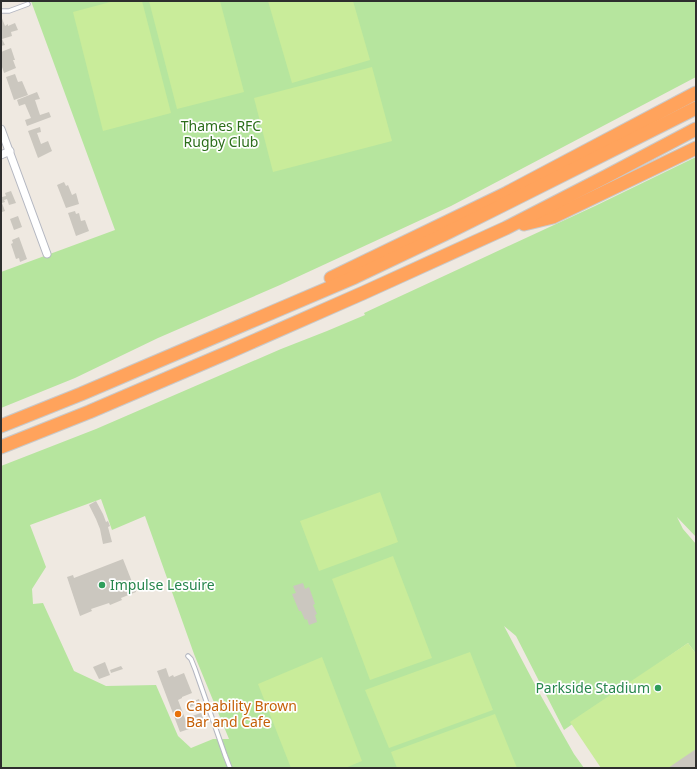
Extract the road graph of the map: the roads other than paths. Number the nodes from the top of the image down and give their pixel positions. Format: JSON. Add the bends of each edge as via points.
{"nodes":[{"id":1,"x":28,"y":4,"type":"dead end"},
{"id":2,"x":1,"y":10,"type":"edge"},
{"id":3,"x":696,"y":93,"type":"edge"},
{"id":4,"x":696,"y":107,"type":"edge"},
{"id":5,"x":696,"y":128,"type":"edge"},
{"id":6,"x":1,"y":129,"type":"edge"},
{"id":7,"x":696,"y":138,"type":"edge"},
{"id":8,"x":696,"y":148,"type":"edge"},
{"id":9,"x":10,"y":151,"type":"junction"},
{"id":10,"x":1,"y":155,"type":"edge"},
{"id":11,"x":607,"y":176,"type":"junction"},
{"id":12,"x":506,"y":228,"type":"junction"},
{"id":13,"x":46,"y":254,"type":"dead end"},
{"id":14,"x":221,"y":334,"type":"junction"},
{"id":15,"x":1,"y":426,"type":"edge"},
{"id":16,"x":1,"y":447,"type":"edge"},
{"id":17,"x":188,"y":656,"type":"dead end"},
{"id":18,"x":230,"y":768,"type":"edge"}],
"edges":[{"from":1,"to":2,"type":"lane","via":[[9,11]]},
{"from":3,"to":14,"type":"highway","via":[[507,193]]},
{"from":4,"to":14,"type":"highway","via":[[356,277]]},
{"from":5,"to":11,"type":"highway"},
{"from":6,"to":9,"type":"street"},
{"from":7,"to":11,"type":"highway"},
{"from":8,"to":12,"type":"highway","via":[[553,217]]},
{"from":9,"to":10,"type":"street"},
{"from":9,"to":13,"type":"street"},
{"from":11,"to":12,"type":"highway"},
{"from":12,"to":16,"type":"highway","via":[[229,352]]},
{"from":14,"to":15,"type":"highway"},
{"from":17,"to":18,"type":"lane"}]}
